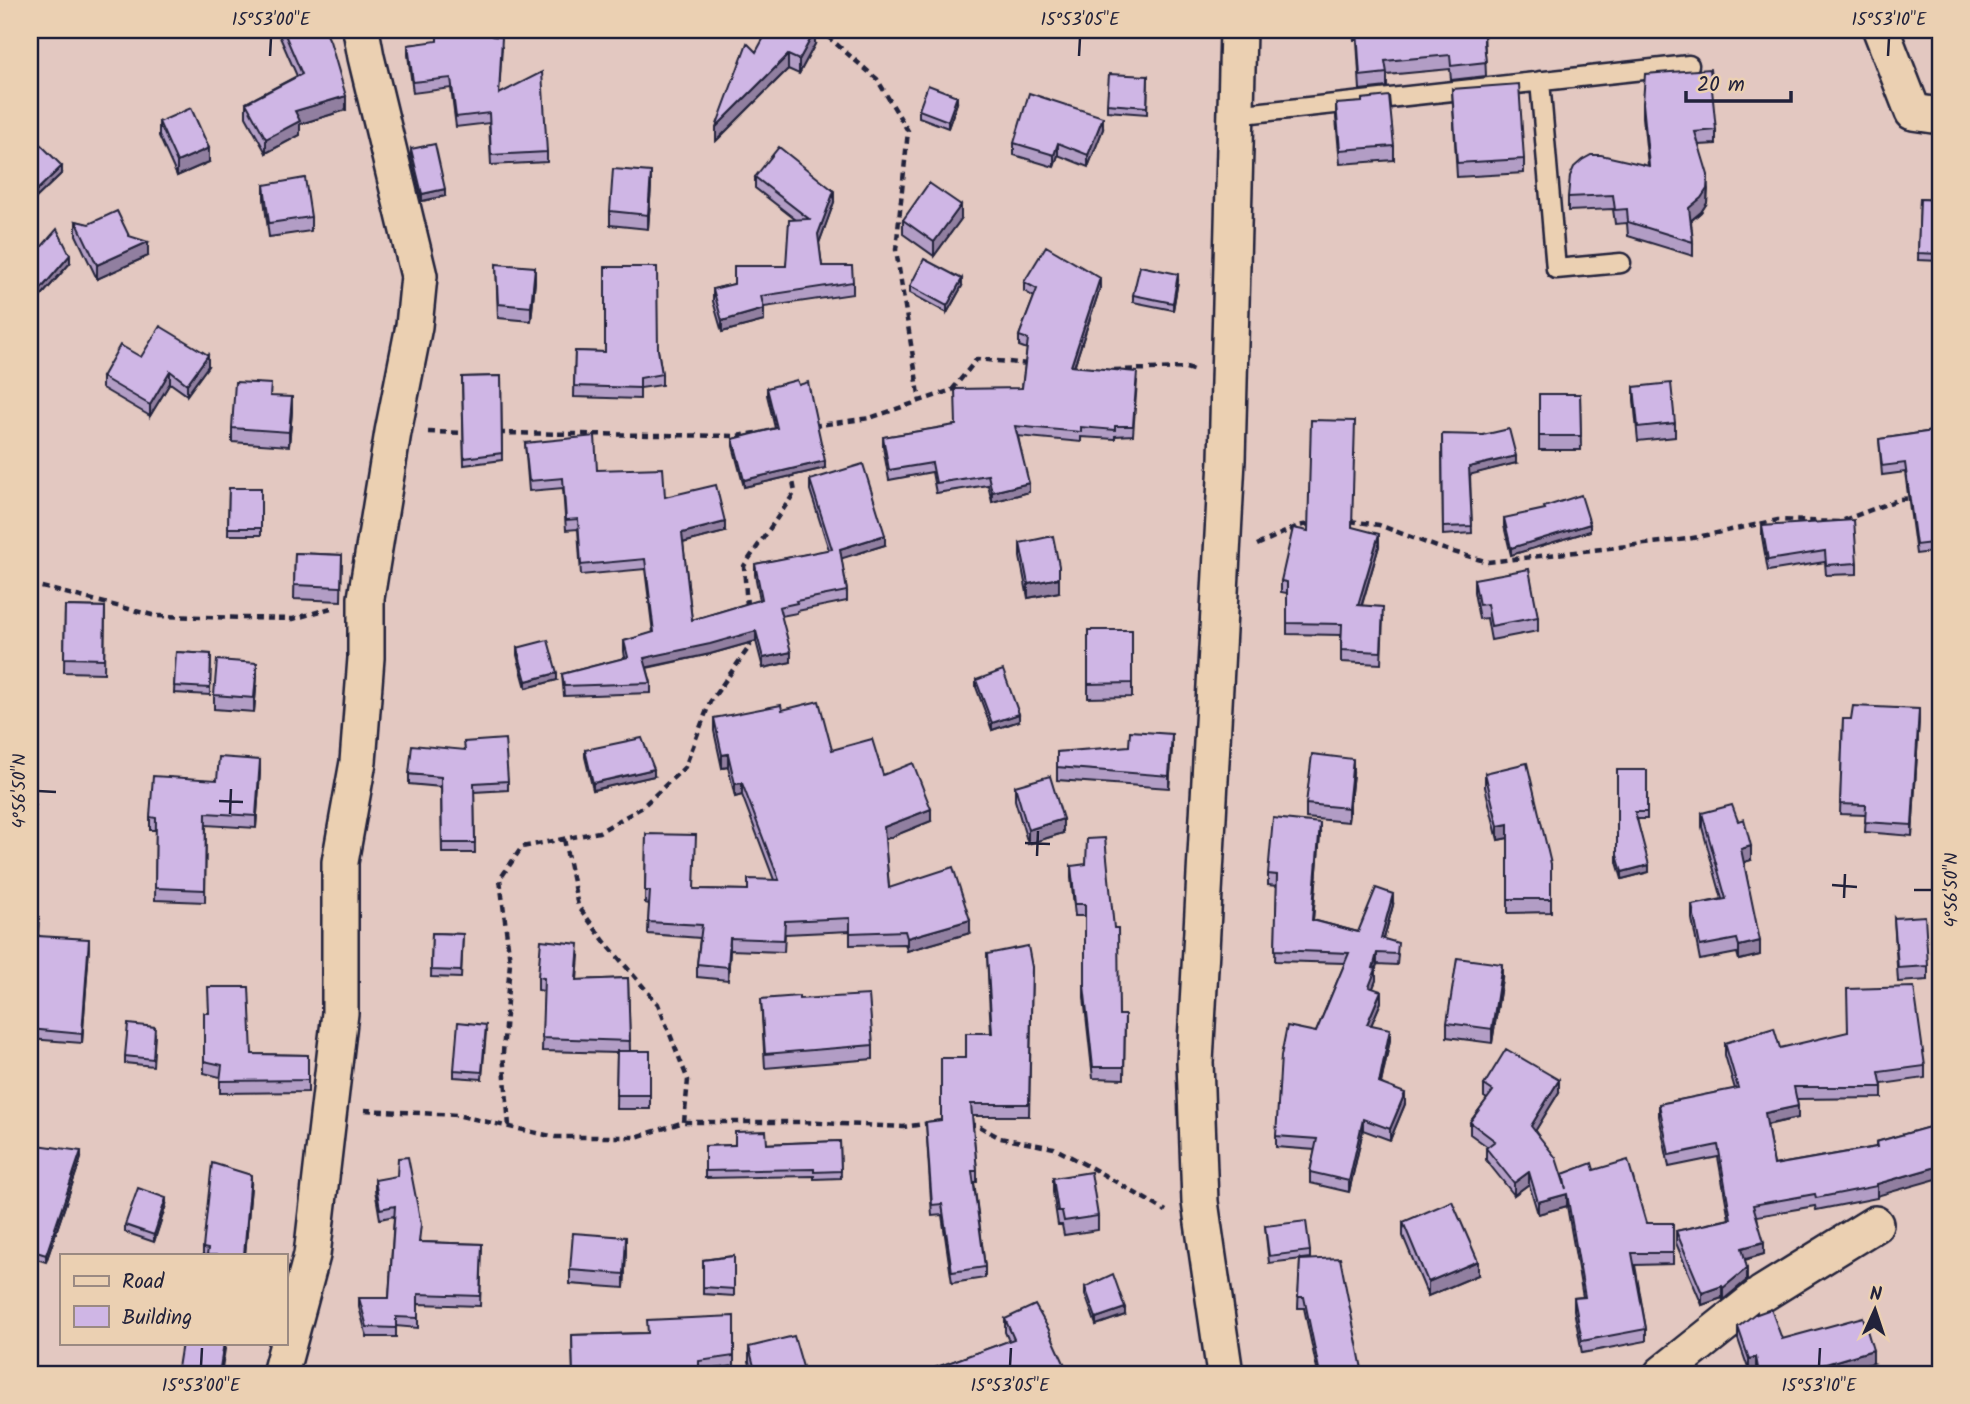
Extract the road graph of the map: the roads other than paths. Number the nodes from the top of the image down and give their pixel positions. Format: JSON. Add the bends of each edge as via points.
{"nodes":[{"id":1,"x":361,"y":30,"type":"edge"},
{"id":2,"x":1238,"y":30,"type":"edge"},
{"id":3,"x":1881,"y":30,"type":"edge"},
{"id":4,"x":1689,"y":65,"type":"dead end"},
{"id":5,"x":1540,"y":81,"type":"junction"},
{"id":6,"x":1235,"y":115,"type":"junction"},
{"id":7,"x":1940,"y":116,"type":"edge"},
{"id":8,"x":1621,"y":263,"type":"dead end"},
{"id":9,"x":1875,"y":1224,"type":"dead end"},
{"id":10,"x":280,"y":1374,"type":"edge"},
{"id":11,"x":1225,"y":1374,"type":"edge"},
{"id":12,"x":1662,"y":1374,"type":"edge"}],
"edges":[{"from":1,"to":10,"type":"street","via":[[419,276],[366,598],[358,762],[340,862],[340,1013],[312,1255]]},
{"from":2,"to":6,"type":"street"},
{"from":3,"to":7,"type":"street","via":[[1913,112]]},
{"from":4,"to":5,"type":"lane"},
{"from":5,"to":6,"type":"lane"},
{"from":5,"to":8,"type":"lane","via":[[1556,269]]},
{"from":6,"to":11,"type":"street","via":[[1222,561],[1195,1062],[1200,1202]]},
{"from":9,"to":12,"type":"street","via":[[1762,1294]]}]}
